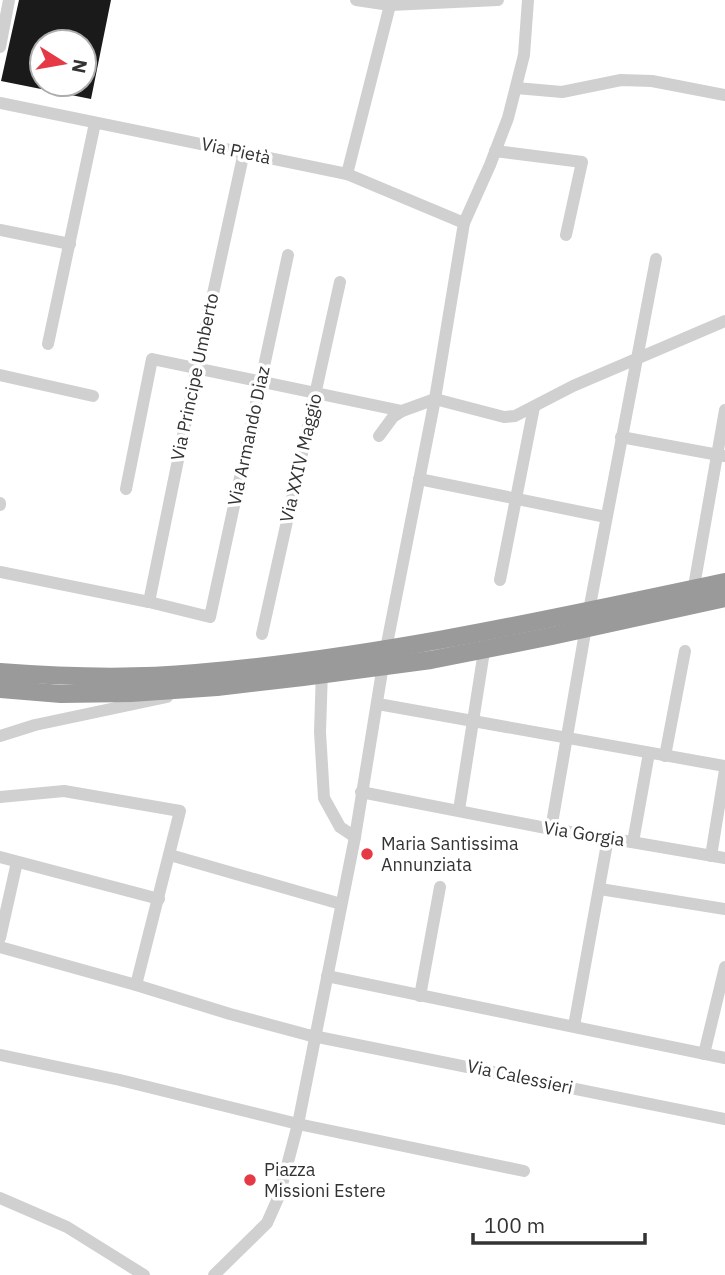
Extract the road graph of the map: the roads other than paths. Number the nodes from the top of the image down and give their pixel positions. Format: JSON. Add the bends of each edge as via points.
{"nodes":[{"id":1,"x":9,"y":0,"type":"edge"},
{"id":2,"x":356,"y":0,"type":"edge"},
{"id":3,"x":498,"y":0,"type":"edge"},
{"id":4,"x":528,"y":0,"type":"edge"},
{"id":5,"x":390,"y":5,"type":"junction"},
{"id":6,"x":0,"y":47,"type":"edge"},
{"id":7,"x":516,"y":88,"type":"junction"},
{"id":8,"x":725,"y":95,"type":"edge"},
{"id":9,"x":0,"y":103,"type":"edge"},
{"id":10,"x":95,"y":122,"type":"junction"},
{"id":11,"x":495,"y":151,"type":"junction"},
{"id":12,"x":244,"y":152,"type":"junction"},
{"id":13,"x":347,"y":174,"type":"junction"},
{"id":14,"x":464,"y":223,"type":"junction"},
{"id":15,"x":0,"y":230,"type":"edge"},
{"id":16,"x":566,"y":235,"type":"dead end"},
{"id":17,"x":69,"y":244,"type":"junction"},
{"id":18,"x":288,"y":255,"type":"dead end"},
{"id":19,"x":656,"y":258,"type":"dead end"},
{"id":20,"x":340,"y":282,"type":"dead end"},
{"id":21,"x":725,"y":321,"type":"edge"},
{"id":22,"x":48,"y":344,"type":"dead end"},
{"id":23,"x":636,"y":360,"type":"junction"},
{"id":24,"x":197,"y":367,"type":"junction"},
{"id":25,"x":0,"y":375,"type":"edge"},
{"id":26,"x":260,"y":382,"type":"junction"},
{"id":27,"x":315,"y":394,"type":"junction"},
{"id":28,"x":93,"y":396,"type":"dead end"},
{"id":29,"x":435,"y":399,"type":"junction"},
{"id":30,"x":534,"y":407,"type":"junction"},
{"id":31,"x":725,"y":410,"type":"edge"},
{"id":32,"x":402,"y":411,"type":"junction"},
{"id":33,"x":379,"y":436,"type":"dead end"},
{"id":34,"x":621,"y":437,"type":"junction"},
{"id":35,"x":721,"y":456,"type":"edge"},
{"id":36,"x":419,"y":479,"type":"junction"},
{"id":37,"x":126,"y":489,"type":"dead end"},
{"id":38,"x":516,"y":500,"type":"junction"},
{"id":39,"x":606,"y":517,"type":"junction"},
{"id":40,"x":0,"y":572,"type":"edge"},
{"id":41,"x":500,"y":580,"type":"dead end"},
{"id":42,"x":725,"y":583,"type":"edge"},
{"id":43,"x":693,"y":592,"type":"junction"},
{"id":44,"x":725,"y":598,"type":"edge"},
{"id":45,"x":149,"y":602,"type":"junction"},
{"id":46,"x":587,"y":621,"type":"junction"},
{"id":47,"x":262,"y":634,"type":"dead end"},
{"id":48,"x":486,"y":641,"type":"junction"},
{"id":49,"x":685,"y":651,"type":"dead end"},
{"id":50,"x":384,"y":659,"type":"junction"},
{"id":51,"x":322,"y":670,"type":"junction"},
{"id":52,"x":0,"y":672,"type":"edge"},
{"id":53,"x":0,"y":689,"type":"edge"},
{"id":54,"x":378,"y":704,"type":"junction"},
{"id":55,"x":474,"y":722,"type":"junction"},
{"id":56,"x":0,"y":736,"type":"edge"},
{"id":57,"x":567,"y":739,"type":"junction"},
{"id":58,"x":649,"y":753,"type":"junction"},
{"id":59,"x":665,"y":756,"type":"junction"},
{"id":60,"x":725,"y":768,"type":"edge"},
{"id":61,"x":361,"y":792,"type":"junction"},
{"id":62,"x":0,"y":797,"type":"edge"},
{"id":63,"x":460,"y":810,"type":"junction"},
{"id":64,"x":551,"y":830,"type":"junction"},
{"id":65,"x":355,"y":837,"type":"junction"},
{"id":66,"x":608,"y":838,"type":"junction"},
{"id":67,"x":634,"y":842,"type":"junction"},
{"id":68,"x":170,"y":855,"type":"junction"},
{"id":69,"x":711,"y":856,"type":"junction"},
{"id":70,"x":0,"y":857,"type":"edge"},
{"id":71,"x":725,"y":858,"type":"edge"},
{"id":72,"x":17,"y":862,"type":"junction"},
{"id":73,"x":439,"y":887,"type":"dead end"},
{"id":74,"x":600,"y":889,"type":"junction"},
{"id":75,"x":159,"y":899,"type":"junction"},
{"id":76,"x":341,"y":904,"type":"junction"},
{"id":77,"x":725,"y":909,"type":"edge"},
{"id":78,"x":0,"y":938,"type":"edge"},
{"id":79,"x":0,"y":947,"type":"edge"},
{"id":80,"x":725,"y":967,"type":"edge"},
{"id":81,"x":327,"y":976,"type":"junction"},
{"id":82,"x":136,"y":985,"type":"junction"},
{"id":83,"x":420,"y":996,"type":"junction"},
{"id":84,"x":574,"y":1027,"type":"junction"},
{"id":85,"x":315,"y":1035,"type":"junction"},
{"id":86,"x":704,"y":1054,"type":"junction"},
{"id":87,"x":1,"y":1055,"type":"edge"},
{"id":88,"x":725,"y":1058,"type":"edge"},
{"id":89,"x":725,"y":1119,"type":"edge"},
{"id":90,"x":299,"y":1124,"type":"junction"},
{"id":91,"x":524,"y":1171,"type":"dead end"},
{"id":92,"x":0,"y":1199,"type":"edge"},
{"id":93,"x":144,"y":1275,"type":"edge"},
{"id":94,"x":214,"y":1275,"type":"edge"}],
"edges":[{"from":1,"to":6,"type":"street"},
{"from":2,"to":5,"type":"street"},
{"from":3,"to":5,"type":"street"},
{"from":4,"to":7,"type":"street"},
{"from":5,"to":13,"type":"street"},
{"from":7,"to":8,"type":"street","via":[[562,92],[621,80],[652,81]]},
{"from":7,"to":11,"type":"street"},
{"from":9,"to":10,"type":"street","name":"Via Pietà"},
{"from":10,"to":12,"type":"street","name":"Via Pietà"},
{"from":10,"to":17,"type":"street"},
{"from":11,"to":14,"type":"street"},
{"from":11,"to":16,"type":"street","via":[[582,162]]},
{"from":12,"to":13,"type":"street","name":"Via Pietà"},
{"from":12,"to":24,"type":"street","name":"Via Principe Umberto"},
{"from":13,"to":14,"type":"street","name":"Via Pietà"},
{"from":14,"to":29,"type":"street"},
{"from":15,"to":17,"type":"street"},
{"from":17,"to":22,"type":"street"},
{"from":18,"to":26,"type":"street","name":"Via Armando Diaz"},
{"from":19,"to":23,"type":"street"},
{"from":20,"to":27,"type":"street","name":"Via XXIV Maggio"},
{"from":21,"to":23,"type":"street"},
{"from":23,"to":30,"type":"street"},
{"from":23,"to":34,"type":"street"},
{"from":24,"to":26,"type":"street"},
{"from":24,"to":37,"type":"street","via":[[152,359]]},
{"from":24,"to":45,"type":"street","name":"Via Principe Umberto"},
{"from":25,"to":28,"type":"street"},
{"from":26,"to":27,"type":"street"},
{"from":26,"to":45,"type":"street","name":"Via Armando Diaz","via":[[210,617]]},
{"from":27,"to":32,"type":"street"},
{"from":27,"to":47,"type":"street","name":"Via XXIV Maggio"},
{"from":29,"to":30,"type":"street","via":[[504,417]]},
{"from":29,"to":32,"type":"street"},
{"from":29,"to":36,"type":"street"},
{"from":30,"to":38,"type":"street"},
{"from":31,"to":35,"type":"street"},
{"from":32,"to":33,"type":"street"},
{"from":34,"to":35,"type":"street"},
{"from":34,"to":39,"type":"street"},
{"from":35,"to":43,"type":"street"},
{"from":36,"to":38,"type":"street"},
{"from":36,"to":50,"type":"street"},
{"from":38,"to":39,"type":"street"},
{"from":38,"to":41,"type":"street"},
{"from":39,"to":46,"type":"street"},
{"from":40,"to":45,"type":"street"},
{"from":42,"to":43,"type":"street"},
{"from":42,"to":52,"type":"highway","bridge":true,"via":[[474,635],[273,665],[117,676]]},
{"from":43,"to":46,"type":"street"},
{"from":44,"to":53,"type":"highway","bridge":true,"via":[[431,660],[303,677],[131,693]]},
{"from":46,"to":48,"type":"street"},
{"from":46,"to":57,"type":"street"},
{"from":48,"to":50,"type":"street"},
{"from":48,"to":55,"type":"street"},
{"from":49,"to":59,"type":"street"},
{"from":50,"to":51,"type":"street"},
{"from":50,"to":54,"type":"street"},
{"from":51,"to":56,"type":"street","via":[[134,703]]},
{"from":51,"to":65,"type":"street","via":[[324,798],[340,827]]},
{"from":54,"to":55,"type":"street"},
{"from":54,"to":61,"type":"street"},
{"from":55,"to":57,"type":"street"},
{"from":55,"to":63,"type":"street"},
{"from":57,"to":58,"type":"street"},
{"from":57,"to":64,"type":"street"},
{"from":58,"to":59,"type":"street"},
{"from":58,"to":67,"type":"street"},
{"from":59,"to":60,"type":"street"},
{"from":60,"to":69,"type":"street"},
{"from":61,"to":63,"type":"street","name":"Via Gorgia"},
{"from":61,"to":65,"type":"street"},
{"from":62,"to":68,"type":"street","via":[[64,791],[180,811]]},
{"from":63,"to":64,"type":"street","name":"Via Gorgia"},
{"from":64,"to":66,"type":"street","name":"Via Gorgia"},
{"from":65,"to":76,"type":"street"},
{"from":66,"to":67,"type":"street","name":"Via Gorgia"},
{"from":66,"to":74,"type":"street"},
{"from":67,"to":69,"type":"street","name":"Via Gorgia"},
{"from":68,"to":75,"type":"street"},
{"from":68,"to":76,"type":"street"},
{"from":69,"to":71,"type":"street","name":"Via Gorgia"},
{"from":70,"to":72,"type":"street"},
{"from":72,"to":75,"type":"street"},
{"from":72,"to":78,"type":"street"},
{"from":73,"to":83,"type":"street"},
{"from":74,"to":77,"type":"street"},
{"from":74,"to":84,"type":"street"},
{"from":75,"to":82,"type":"street"},
{"from":76,"to":81,"type":"street"},
{"from":79,"to":82,"type":"street","name":"Via Calessieri"},
{"from":80,"to":86,"type":"street"},
{"from":81,"to":83,"type":"street"},
{"from":81,"to":85,"type":"street"},
{"from":82,"to":85,"type":"street","name":"Via Calessieri"},
{"from":83,"to":84,"type":"street"},
{"from":84,"to":86,"type":"street"},
{"from":85,"to":89,"type":"street","name":"Via Calessieri"},
{"from":85,"to":90,"type":"street"},
{"from":86,"to":88,"type":"street"},
{"from":87,"to":90,"type":"street"},
{"from":90,"to":91,"type":"street"},
{"from":90,"to":94,"type":"street","via":[[267,1223]]},
{"from":92,"to":93,"type":"street","via":[[66,1227]]}]}
